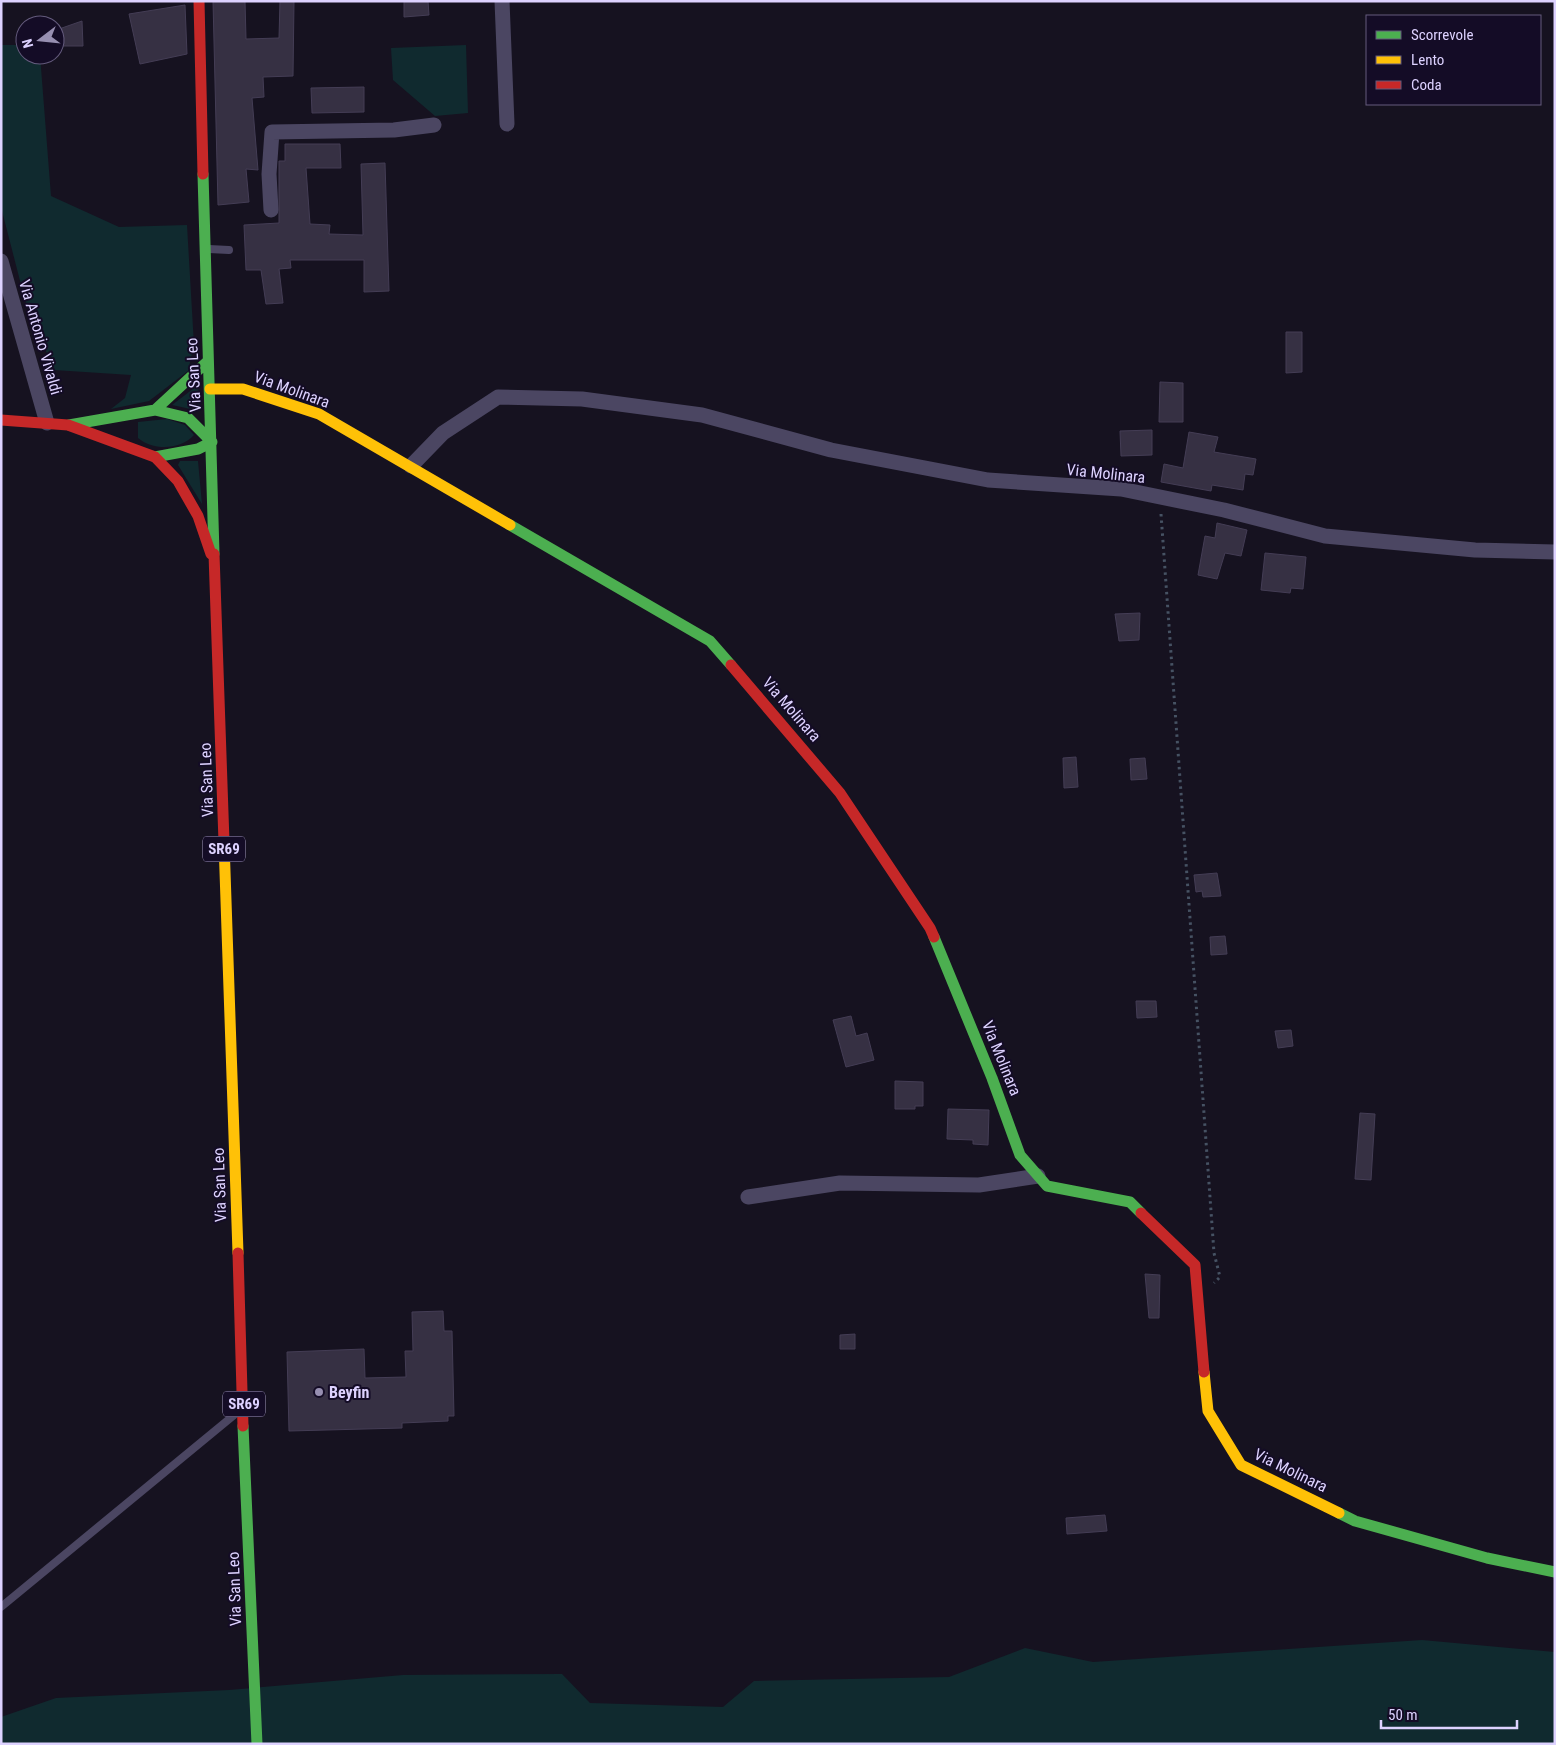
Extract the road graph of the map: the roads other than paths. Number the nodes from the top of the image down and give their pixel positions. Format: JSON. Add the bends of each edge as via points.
{"nodes":[{"id":1,"x":199,"y":1,"type":"edge"},
{"id":2,"x":502,"y":1,"type":"edge"},
{"id":3,"x":507,"y":124,"type":"dead end"},
{"id":4,"x":434,"y":125,"type":"dead end"},
{"id":5,"x":271,"y":210,"type":"dead end"},
{"id":6,"x":204,"y":249,"type":"junction"},
{"id":7,"x":229,"y":250,"type":"dead end"},
{"id":8,"x":1,"y":261,"type":"edge"},
{"id":9,"x":208,"y":361,"type":"junction"},
{"id":10,"x":210,"y":389,"type":"junction"},
{"id":11,"x":155,"y":410,"type":"junction"},
{"id":12,"x":1,"y":420,"type":"edge"},
{"id":13,"x":47,"y":422,"type":"junction"},
{"id":14,"x":68,"y":425,"type":"junction"},
{"id":15,"x":212,"y":442,"type":"junction"},
{"id":16,"x":155,"y":457,"type":"junction"},
{"id":17,"x":411,"y":466,"type":"junction"},
{"id":18,"x":1555,"y":552,"type":"edge"},
{"id":19,"x":215,"y":566,"type":"junction"},
{"id":20,"x":1038,"y":1176,"type":"junction"},
{"id":21,"x":748,"y":1197,"type":"dead end"},
{"id":22,"x":244,"y":1407,"type":"junction"},
{"id":23,"x":1555,"y":1572,"type":"edge"},
{"id":24,"x":1,"y":1607,"type":"edge"},
{"id":25,"x":257,"y":1744,"type":"edge"}],
"edges":[{"from":1,"to":6,"type":"street","name":"Via San Leo"},
{"from":2,"to":3,"type":"street"},
{"from":4,"to":5,"type":"street","via":[[394,130],[272,132]]},
{"from":6,"to":7,"type":"lane"},
{"from":6,"to":9,"type":"street","name":"Via San Leo"},
{"from":8,"to":13,"type":"street","name":"Via Antonio Vivaldi"},
{"from":9,"to":10,"type":"street","name":"Via San Leo"},
{"from":9,"to":11,"type":"street"},
{"from":10,"to":15,"type":"street","name":"Via San Leo"},
{"from":10,"to":17,"type":"street","name":"Via Molinara","via":[[243,389],[319,414]]},
{"from":11,"to":14,"type":"street"},
{"from":11,"to":15,"type":"street","via":[[182,414],[199,426]]},
{"from":12,"to":13,"type":"street"},
{"from":13,"to":14,"type":"street"},
{"from":14,"to":16,"type":"street"},
{"from":15,"to":16,"type":"street","via":[[198,449]]},
{"from":15,"to":19,"type":"street","name":"Via San Leo"},
{"from":16,"to":19,"type":"street","via":[[178,481],[198,516]]},
{"from":17,"to":18,"type":"street","name":"Via Molinara","via":[[443,432],[498,397],[582,399],[702,415],[831,450],[988,480],[1121,489],[1224,510],[1325,536],[1475,550]]},
{"from":17,"to":20,"type":"street","name":"Via Molinara","via":[[710,641],[840,793],[930,928],[1020,1155]]},
{"from":19,"to":22,"type":"street","name":"Via San Leo","number":"SR69"},
{"from":20,"to":21,"type":"street","via":[[979,1185],[840,1183]]},
{"from":20,"to":23,"type":"street","name":"Via Molinara","via":[[1047,1186],[1130,1202],[1195,1265],[1208,1411],[1241,1465],[1355,1521],[1487,1558]]},
{"from":22,"to":24,"type":"lane"},
{"from":22,"to":25,"type":"street","name":"Via San Leo","number":"SR69"}]}
